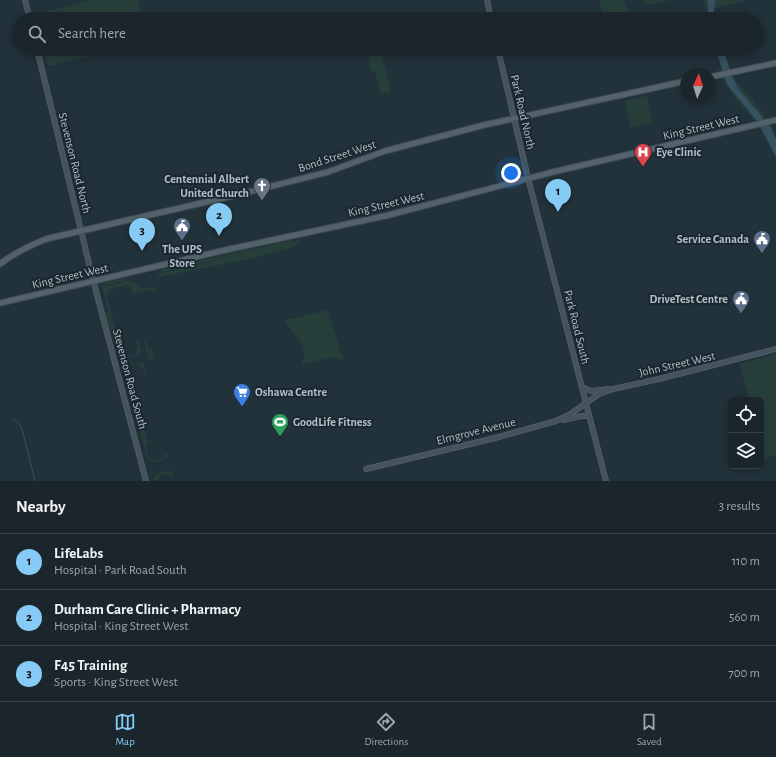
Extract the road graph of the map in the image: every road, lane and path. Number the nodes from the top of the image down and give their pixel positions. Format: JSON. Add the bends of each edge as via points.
{"nodes":[{"id":1,"x":25,"y":0,"type":"edge"},
{"id":2,"x":487,"y":0,"type":"edge"},
{"id":3,"x":28,"y":12,"type":"edge"},
{"id":4,"x":490,"y":12,"type":"edge"},
{"id":5,"x":39,"y":56,"type":"edge"},
{"id":6,"x":500,"y":56,"type":"edge"},
{"id":7,"x":776,"y":63,"type":"edge"},
{"id":8,"x":716,"y":76,"type":"edge"},
{"id":9,"x":680,"y":82,"type":"edge"},
{"id":10,"x":514,"y":118,"type":"junction"},
{"id":11,"x":776,"y":120,"type":"edge"},
{"id":12,"x":528,"y":179,"type":"junction"},
{"id":13,"x":81,"y":230,"type":"junction"},
{"id":14,"x":0,"y":264,"type":"edge"},
{"id":15,"x":93,"y":281,"type":"junction"},
{"id":16,"x":0,"y":303,"type":"edge"},
{"id":17,"x":776,"y":349,"type":"edge"},
{"id":18,"x":582,"y":386,"type":"junction"},
{"id":19,"x":612,"y":389,"type":"junction"},
{"id":20,"x":586,"y":403,"type":"junction"},
{"id":21,"x":589,"y":416,"type":"junction"},
{"id":22,"x":556,"y":421,"type":"junction"},
{"id":23,"x":366,"y":469,"type":"dead end"},
{"id":24,"x":146,"y":481,"type":"edge"},
{"id":25,"x":606,"y":481,"type":"edge"}],
"edges":[{"from":1,"to":3,"type":"main road"},
{"from":2,"to":4,"type":"main road"},
{"from":5,"to":13,"type":"main road","name":"Stevenson Road North"},
{"from":6,"to":10,"type":"main road","name":"Park Road North"},
{"from":7,"to":8,"type":"main road"},
{"from":9,"to":10,"type":"main road","name":"Bond Street West"},
{"from":10,"to":12,"type":"main road","name":"Park Road North"},
{"from":10,"to":13,"type":"main road","name":"Bond Street West","via":[[397,148],[328,172]]},
{"from":11,"to":12,"type":"main road","name":"King Street West"},
{"from":12,"to":15,"type":"main road","name":"King Street West","via":[[385,216]]},
{"from":12,"to":18,"type":"main road","name":"Park Road South"},
{"from":13,"to":14,"type":"main road","name":"Bond Street West","via":[[27,246]]},
{"from":13,"to":15,"type":"main road","name":"Stevenson Road North"},
{"from":15,"to":16,"type":"main road","name":"King Street West"},
{"from":15,"to":24,"type":"main road","name":"Stevenson Road South"},
{"from":17,"to":19,"type":"main road","name":"John Street West"},
{"from":18,"to":19,"type":"main road","via":[[591,391]]},
{"from":18,"to":20,"type":"main road","name":"Park Road South"},
{"from":19,"to":20,"type":"main road","name":"John Street West"},
{"from":20,"to":21,"type":"main road","name":"Park Road South"},
{"from":20,"to":22,"type":"main road","name":"Elmgrove Avenue"},
{"from":21,"to":22,"type":"main road"},
{"from":21,"to":25,"type":"main road","name":"Park Road South"},
{"from":22,"to":23,"type":"main road","name":"Elmgrove Avenue"}]}
